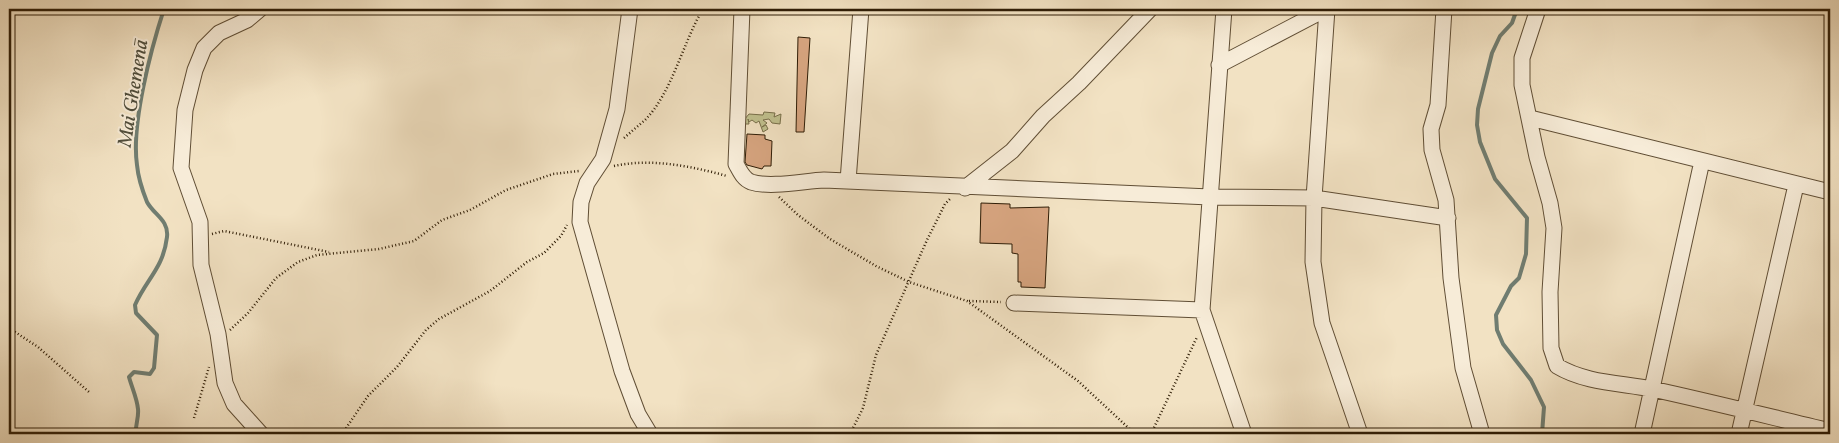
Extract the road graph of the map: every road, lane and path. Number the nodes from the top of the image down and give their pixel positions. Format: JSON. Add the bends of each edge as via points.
{"nodes":[{"id":1,"x":260,"y":9,"type":"edge"},
{"id":2,"x":630,"y":9,"type":"edge"},
{"id":3,"x":703,"y":9,"type":"edge"},
{"id":4,"x":742,"y":9,"type":"edge"},
{"id":5,"x":860,"y":9,"type":"edge"},
{"id":6,"x":1150,"y":9,"type":"edge"},
{"id":7,"x":1224,"y":9,"type":"edge"},
{"id":8,"x":1326,"y":9,"type":"edge"},
{"id":9,"x":1444,"y":9,"type":"edge"},
{"id":10,"x":1538,"y":9,"type":"edge"},
{"id":11,"x":1219,"y":66,"type":"junction"},
{"id":12,"x":1530,"y":118,"type":"junction"},
{"id":13,"x":617,"y":143,"type":"dead end"},
{"id":14,"x":1702,"y":161,"type":"junction"},
{"id":15,"x":597,"y":170,"type":"junction"},
{"id":16,"x":848,"y":181,"type":"junction"},
{"id":17,"x":758,"y":183,"type":"junction"},
{"id":18,"x":1796,"y":185,"type":"junction"},
{"id":19,"x":965,"y":188,"type":"junction"},
{"id":20,"x":1830,"y":192,"type":"edge"},
{"id":21,"x":1210,"y":197,"type":"junction"},
{"id":22,"x":1314,"y":198,"type":"junction"},
{"id":23,"x":1448,"y":218,"type":"junction"},
{"id":24,"x":569,"y":222,"type":"dead end"},
{"id":25,"x":202,"y":237,"type":"junction"},
{"id":26,"x":333,"y":253,"type":"junction"},
{"id":27,"x":908,"y":282,"type":"junction"},
{"id":28,"x":967,"y":301,"type":"junction"},
{"id":29,"x":1014,"y":303,"type":"joint"},
{"id":30,"x":1204,"y":315,"type":"junction"},
{"id":31,"x":9,"y":328,"type":"edge"},
{"id":32,"x":219,"y":346,"type":"junction"},
{"id":33,"x":1652,"y":389,"type":"junction"},
{"id":34,"x":89,"y":392,"type":"dead end"},
{"id":35,"x":1744,"y":410,"type":"junction"},
{"id":36,"x":194,"y":418,"type":"dead end"},
{"id":37,"x":1830,"y":431,"type":"edge"},
{"id":38,"x":261,"y":434,"type":"edge"},
{"id":39,"x":342,"y":434,"type":"edge"},
{"id":40,"x":650,"y":434,"type":"edge"},
{"id":41,"x":850,"y":434,"type":"edge"},
{"id":42,"x":1135,"y":434,"type":"edge"},
{"id":43,"x":1151,"y":434,"type":"edge"},
{"id":44,"x":1244,"y":434,"type":"edge"},
{"id":45,"x":1360,"y":434,"type":"edge"},
{"id":46,"x":1482,"y":434,"type":"edge"},
{"id":47,"x":1642,"y":434,"type":"edge"},
{"id":48,"x":1739,"y":434,"type":"edge"}],
"edges":[{"from":1,"to":25,"type":"street","via":[[247,20],[219,33],[204,48],[195,70],[185,110],[180,168],[200,222]]},
{"from":2,"to":15,"type":"street","via":[[617,109]]},
{"from":3,"to":13,"type":"path","via":[[692,26],[666,88],[646,119]]},
{"from":4,"to":17,"type":"street","via":[[736,164],[742,175]]},
{"from":5,"to":16,"type":"street"},
{"from":6,"to":19,"type":"street","via":[[1043,116],[1012,152]]},
{"from":7,"to":11,"type":"street"},
{"from":8,"to":11,"type":"street"},
{"from":8,"to":22,"type":"street"},
{"from":9,"to":23,"type":"street","via":[[1438,105],[1431,129],[1432,150]]},
{"from":10,"to":12,"type":"street","via":[[1522,58],[1522,84]]},
{"from":11,"to":21,"type":"street"},
{"from":12,"to":14,"type":"street"},
{"from":12,"to":33,"type":"street","via":[[1554,228],[1551,348],[1557,366],[1587,378]]},
{"from":14,"to":18,"type":"street"},
{"from":14,"to":33,"type":"street"},
{"from":15,"to":17,"type":"path","via":[[626,163],[687,166]]},
{"from":15,"to":26,"type":"path","via":[[554,174],[515,186],[470,210],[442,220],[414,241],[379,249]]},
{"from":15,"to":40,"type":"street","via":[[587,183],[581,202],[580,222],[622,371],[638,414]]},
{"from":16,"to":17,"type":"street"},
{"from":16,"to":19,"type":"street"},
{"from":17,"to":27,"type":"path","via":[[830,239]]},
{"from":18,"to":20,"type":"street"},
{"from":18,"to":35,"type":"street"},
{"from":19,"to":21,"type":"street"},
{"from":19,"to":27,"type":"path","via":[[945,204]]},
{"from":21,"to":22,"type":"street"},
{"from":21,"to":30,"type":"street"},
{"from":22,"to":23,"type":"street"},
{"from":22,"to":45,"type":"street","via":[[1313,262],[1322,323]]},
{"from":23,"to":46,"type":"street","via":[[1459,343]]},
{"from":24,"to":39,"type":"path","via":[[561,236],[544,253],[426,330],[398,367],[368,396]]},
{"from":25,"to":26,"type":"path","via":[[224,231]]},
{"from":25,"to":32,"type":"street","via":[[201,265]]},
{"from":26,"to":32,"type":"path","via":[[298,262],[276,278],[248,313],[235,323]]},
{"from":27,"to":28,"type":"path"},
{"from":27,"to":41,"type":"path","via":[[876,354],[863,408]]},
{"from":28,"to":29,"type":"path"},
{"from":28,"to":42,"type":"path","via":[[1078,381]]},
{"from":29,"to":30,"type":"street"},
{"from":30,"to":43,"type":"path"},
{"from":30,"to":44,"type":"street"},
{"from":31,"to":34,"type":"path","via":[[38,347]]},
{"from":32,"to":36,"type":"path","via":[[205,374]]},
{"from":32,"to":38,"type":"street","via":[[225,383],[234,404]]},
{"from":33,"to":35,"type":"street"},
{"from":33,"to":47,"type":"street"},
{"from":35,"to":37,"type":"street"},
{"from":35,"to":48,"type":"street"}]}
